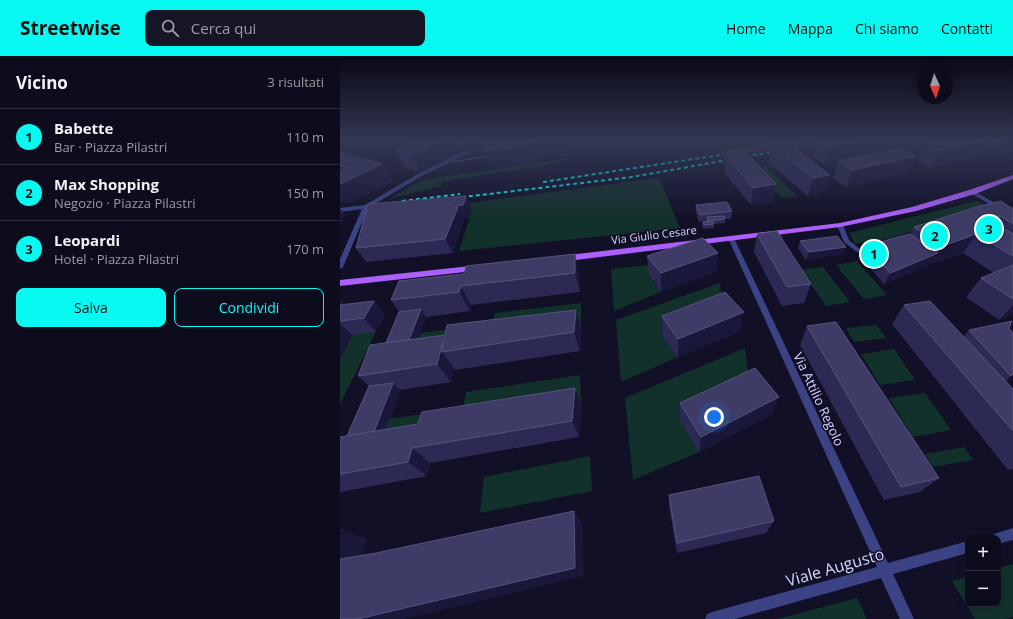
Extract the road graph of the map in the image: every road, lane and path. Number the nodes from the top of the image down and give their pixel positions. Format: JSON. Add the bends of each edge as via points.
{"nodes":[{"id":1,"x":437,"y":167,"type":"edge"},
{"id":2,"x":1013,"y":177,"type":"edge"},
{"id":3,"x":972,"y":192,"type":"junction"},
{"id":4,"x":366,"y":207,"type":"junction"},
{"id":5,"x":992,"y":209,"type":"edge"},
{"id":6,"x":340,"y":210,"type":"edge"},
{"id":7,"x":840,"y":225,"type":"junction"},
{"id":8,"x":731,"y":238,"type":"junction"},
{"id":9,"x":880,"y":246,"type":"edge"},
{"id":10,"x":550,"y":260,"type":"edge"},
{"id":11,"x":340,"y":267,"type":"edge"},
{"id":12,"x":488,"y":267,"type":"edge"},
{"id":13,"x":340,"y":284,"type":"edge"},
{"id":14,"x":1013,"y":534,"type":"edge"},
{"id":15,"x":1001,"y":537,"type":"edge"},
{"id":16,"x":965,"y":548,"type":"edge"},
{"id":17,"x":884,"y":572,"type":"junction"},
{"id":18,"x":712,"y":619,"type":"edge"},
{"id":19,"x":907,"y":619,"type":"edge"}],
"edges":[{"from":1,"to":4,"type":"street"},
{"from":2,"to":3,"type":"main road","name":"Via Giulio Cesare"},
{"from":3,"to":5,"type":"street","via":[[999,207]]},
{"from":3,"to":7,"type":"main road","name":"Via Giulio Cesare","via":[[913,209]]},
{"from":4,"to":6,"type":"street"},
{"from":4,"to":11,"type":"street"},
{"from":7,"to":8,"type":"main road","name":"Via Giulio Cesare"},
{"from":7,"to":9,"type":"street","via":[[846,241],[859,252]]},
{"from":8,"to":10,"type":"main road","name":"Via Giulio Cesare"},
{"from":8,"to":17,"type":"street","name":"Via Attilio Regolo"},
{"from":12,"to":13,"type":"main road"},
{"from":14,"to":15,"type":"street"},
{"from":16,"to":17,"type":"street","name":"Viale Augusto"},
{"from":17,"to":18,"type":"street","name":"Viale Augusto"},
{"from":17,"to":19,"type":"street","name":"Via Attilio Regolo"}]}
